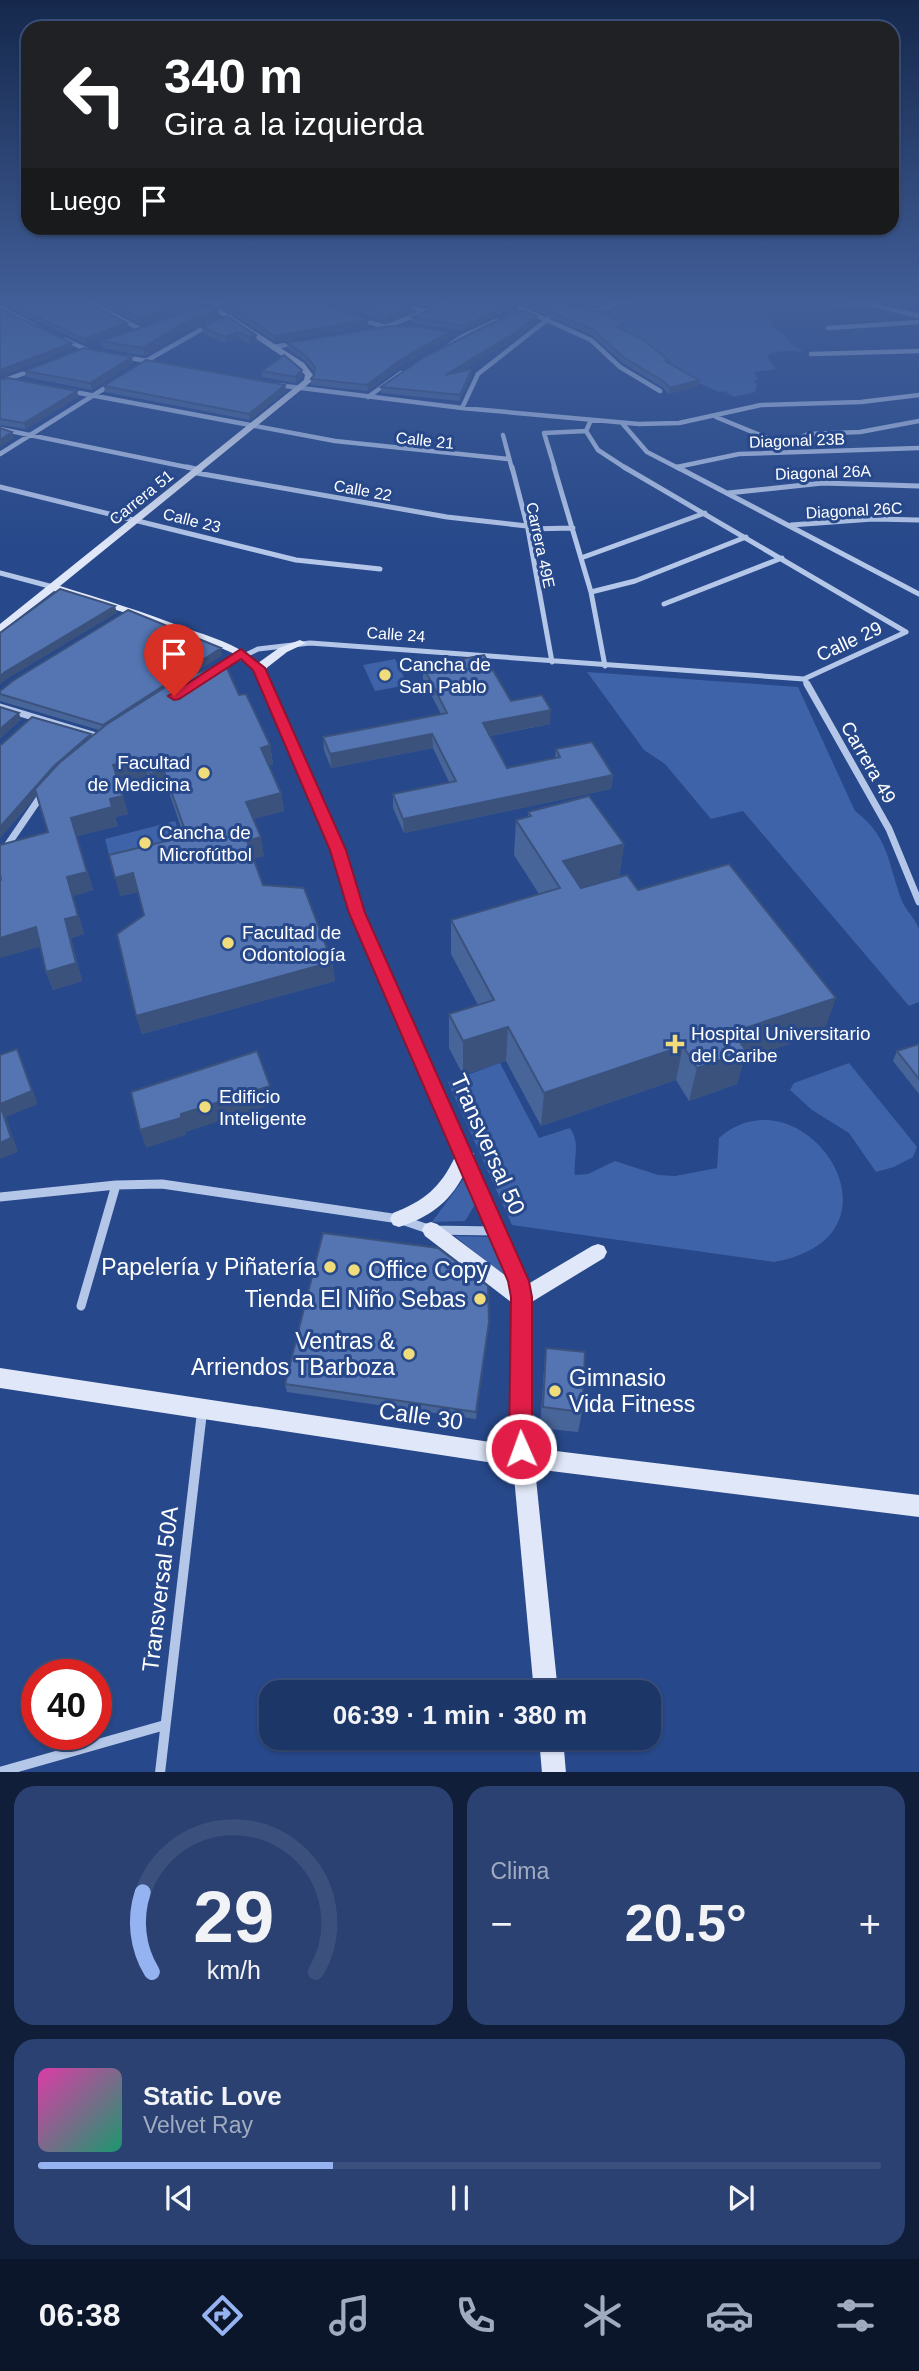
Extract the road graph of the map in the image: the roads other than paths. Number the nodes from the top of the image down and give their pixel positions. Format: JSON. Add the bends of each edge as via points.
{"nodes":[{"id":1,"x":113,"y":383,"type":"edge"},
{"id":2,"x":307,"y":383,"type":"edge"},
{"id":3,"x":388,"y":383,"type":"edge"},
{"id":4,"x":474,"y":383,"type":"edge"},
{"id":5,"x":646,"y":383,"type":"edge"},
{"id":6,"x":276,"y":384,"type":"edge"},
{"id":7,"x":57,"y":389,"type":"edge"},
{"id":8,"x":302,"y":389,"type":"junction"},
{"id":9,"x":660,"y":391,"type":"dead end"},
{"id":10,"x":919,"y":395,"type":"edge"},
{"id":11,"x":93,"y":396,"type":"junction"},
{"id":12,"x":368,"y":397,"type":"junction"},
{"id":13,"x":462,"y":408,"type":"junction"},
{"id":14,"x":715,"y":417,"type":"junction"},
{"id":15,"x":591,"y":420,"type":"junction"},
{"id":16,"x":919,"y":421,"type":"edge"},
{"id":17,"x":622,"y":423,"type":"junction"},
{"id":18,"x":255,"y":427,"type":"junction"},
{"id":19,"x":0,"y":429,"type":"edge"},
{"id":20,"x":586,"y":431,"type":"junction"},
{"id":21,"x":29,"y":435,"type":"junction"},
{"id":22,"x":503,"y":435,"type":"dead end"},
{"id":23,"x":786,"y":445,"type":"junction"},
{"id":24,"x":919,"y":448,"type":"edge"},
{"id":25,"x":796,"y":450,"type":"junction"},
{"id":26,"x":0,"y":454,"type":"edge"},
{"id":27,"x":508,"y":459,"type":"junction"},
{"id":28,"x":677,"y":467,"type":"junction"},
{"id":29,"x":198,"y":472,"type":"junction"},
{"id":30,"x":919,"y":486,"type":"edge"},
{"id":31,"x":0,"y":487,"type":"edge"},
{"id":32,"x":728,"y":493,"type":"junction"},
{"id":33,"x":705,"y":513,"type":"junction"},
{"id":34,"x":139,"y":519,"type":"junction"},
{"id":35,"x":919,"y":520,"type":"edge"},
{"id":36,"x":790,"y":525,"type":"junction"},
{"id":37,"x":527,"y":527,"type":"junction"},
{"id":38,"x":573,"y":528,"type":"junction"},
{"id":39,"x":746,"y":537,"type":"junction"},
{"id":40,"x":581,"y":558,"type":"junction"},
{"id":41,"x":782,"y":558,"type":"junction"},
{"id":42,"x":380,"y":569,"type":"dead end"},
{"id":43,"x":0,"y":573,"type":"edge"},
{"id":44,"x":919,"y":586,"type":"edge"},
{"id":45,"x":53,"y":587,"type":"junction"},
{"id":46,"x":909,"y":588,"type":"junction"},
{"id":47,"x":591,"y":593,"type":"junction"},
{"id":48,"x":919,"y":594,"type":"edge"},
{"id":49,"x":664,"y":604,"type":"dead end"},
{"id":50,"x":0,"y":629,"type":"edge"},
{"id":51,"x":300,"y":643,"type":"junction"},
{"id":52,"x":241,"y":653,"type":"junction"},
{"id":53,"x":552,"y":662,"type":"junction"},
{"id":54,"x":605,"y":666,"type":"junction"},
{"id":55,"x":258,"y":668,"type":"junction"},
{"id":56,"x":208,"y":674,"type":"edge"},
{"id":57,"x":804,"y":679,"type":"junction"},
{"id":58,"x":0,"y":707,"type":"edge"},
{"id":59,"x":33,"y":717,"type":"junction"},
{"id":60,"x":24,"y":724,"type":"edge"},
{"id":61,"x":96,"y":747,"type":"edge"},
{"id":62,"x":51,"y":785,"type":"edge"},
{"id":63,"x":0,"y":856,"type":"edge"},
{"id":64,"x":919,"y":902,"type":"edge"},
{"id":65,"x":465,"y":1154,"type":"junction"},
{"id":66,"x":116,"y":1185,"type":"junction"},
{"id":67,"x":0,"y":1197,"type":"edge"},
{"id":68,"x":399,"y":1219,"type":"junction"},
{"id":69,"x":431,"y":1230,"type":"junction"},
{"id":70,"x":497,"y":1231,"type":"junction"},
{"id":71,"x":598,"y":1252,"type":"dead end"},
{"id":72,"x":521,"y":1297,"type":"junction"},
{"id":73,"x":81,"y":1306,"type":"dead end"},
{"id":74,"x":0,"y":1378,"type":"edge"},
{"id":75,"x":202,"y":1410,"type":"junction"},
{"id":76,"x":523,"y":1457,"type":"junction"},
{"id":77,"x":919,"y":1506,"type":"edge"},
{"id":78,"x":545,"y":1680,"type":"edge"},
{"id":79,"x":165,"y":1725,"type":"junction"},
{"id":80,"x":552,"y":1750,"type":"edge"},
{"id":81,"x":0,"y":1772,"type":"edge"},
{"id":82,"x":160,"y":1772,"type":"edge"},
{"id":83,"x":554,"y":1772,"type":"edge"}],
"edges":[{"from":1,"to":11,"type":"street"},
{"from":2,"to":8,"type":"street"},
{"from":3,"to":12,"type":"street"},
{"from":4,"to":13,"type":"street"},
{"from":5,"to":9,"type":"street"},
{"from":6,"to":8,"type":"street"},
{"from":7,"to":11,"type":"street","name":"Calle 21"},
{"from":8,"to":12,"type":"street"},
{"from":8,"to":18,"type":"street","name":"Carrera 51"},
{"from":10,"to":14,"type":"street","via":[[761,405]]},
{"from":11,"to":18,"type":"street","name":"Calle 21"},
{"from":11,"to":21,"type":"street"},
{"from":12,"to":13,"type":"street"},
{"from":13,"to":15,"type":"street"},
{"from":14,"to":17,"type":"street","via":[[679,423]]},
{"from":14,"to":23,"type":"street"},
{"from":15,"to":17,"type":"street"},
{"from":15,"to":20,"type":"street"},
{"from":16,"to":23,"type":"street","via":[[860,432],[808,434]]},
{"from":17,"to":28,"type":"street","via":[[648,452]]},
{"from":18,"to":27,"type":"street","name":"Calle 21","via":[[397,450]]},
{"from":18,"to":29,"type":"street","name":"Carrera 51"},
{"from":19,"to":21,"type":"street","name":"Calle 22"},
{"from":20,"to":33,"type":"street","via":[[598,450]]},
{"from":20,"to":38,"type":"street","via":[[544,433]]},
{"from":21,"to":26,"type":"street"},
{"from":21,"to":29,"type":"street","name":"Calle 22"},
{"from":22,"to":27,"type":"street","name":"Carrera 49E"},
{"from":23,"to":25,"type":"street"},
{"from":24,"to":25,"type":"street","name":"Diagonal 23B"},
{"from":25,"to":28,"type":"street","name":"Diagonal 23B","via":[[739,454]]},
{"from":27,"to":37,"type":"street","name":"Carrera 49E"},
{"from":28,"to":32,"type":"street"},
{"from":29,"to":34,"type":"street","name":"Carrera 51"},
{"from":29,"to":37,"type":"street","name":"Calle 22"},
{"from":30,"to":32,"type":"street","name":"Diagonal 26A","via":[[836,481]]},
{"from":31,"to":34,"type":"street","name":"Calle 23"},
{"from":32,"to":36,"type":"street"},
{"from":33,"to":39,"type":"street"},
{"from":33,"to":40,"type":"street"},
{"from":34,"to":42,"type":"street","name":"Calle 23","via":[[296,560]]},
{"from":34,"to":45,"type":"street","name":"Carrera 51"},
{"from":35,"to":36,"type":"street","name":"Diagonal 26C"},
{"from":36,"to":46,"type":"street"},
{"from":37,"to":38,"type":"street","name":"Calle 22"},
{"from":37,"to":53,"type":"street","name":"Carrera 49E"},
{"from":38,"to":40,"type":"street"},
{"from":39,"to":41,"type":"street"},
{"from":39,"to":47,"type":"street","via":[[635,581]]},
{"from":40,"to":47,"type":"street"},
{"from":41,"to":49,"type":"street"},
{"from":41,"to":57,"type":"street","name":"Calle 29","via":[[906,632]]},
{"from":43,"to":45,"type":"street"},
{"from":44,"to":46,"type":"street"},
{"from":45,"to":50,"type":"street","name":"Carrera 51"},
{"from":45,"to":52,"type":"street"},
{"from":46,"to":48,"type":"street"},
{"from":47,"to":54,"type":"street"},
{"from":51,"to":52,"type":"street","name":"Calle 24"},
{"from":51,"to":53,"type":"street","name":"Calle 24"},
{"from":51,"to":55,"type":"street"},
{"from":52,"to":55,"type":"street","name":"Transversal 50"},
{"from":52,"to":56,"type":"street","name":"Calle 24"},
{"from":53,"to":54,"type":"street","name":"Calle 24"},
{"from":54,"to":57,"type":"street","name":"Calle 24"},
{"from":55,"to":65,"type":"street","name":"Transversal 50","via":[[338,850],[357,913]]},
{"from":57,"to":64,"type":"street","name":"Carrera 49","via":[[889,829]]},
{"from":58,"to":59,"type":"street"},
{"from":59,"to":60,"type":"street"},
{"from":59,"to":61,"type":"street","via":[[107,739]]},
{"from":62,"to":63,"type":"street"},
{"from":65,"to":68,"type":"street","via":[[447,1188],[432,1203]]},
{"from":65,"to":70,"type":"street","name":"Transversal 50"},
{"from":66,"to":67,"type":"street"},
{"from":66,"to":68,"type":"street","via":[[162,1184]]},
{"from":66,"to":73,"type":"street"},
{"from":68,"to":69,"type":"street"},
{"from":69,"to":70,"type":"street"},
{"from":69,"to":72,"type":"street"},
{"from":70,"to":72,"type":"street","name":"Transversal 50"},
{"from":71,"to":72,"type":"street"},
{"from":72,"to":76,"type":"street","name":"Transversal 50","via":[[519,1437]]},
{"from":74,"to":75,"type":"street","name":"Calle 30"},
{"from":75,"to":76,"type":"street","name":"Calle 30"},
{"from":75,"to":79,"type":"street","name":"Transversal 50A"},
{"from":76,"to":77,"type":"street","name":"Calle 30"},
{"from":76,"to":78,"type":"street","name":"Transversal 50"},
{"from":79,"to":81,"type":"street"},
{"from":79,"to":82,"type":"street","name":"Transversal 50A"},
{"from":80,"to":83,"type":"street"}]}
